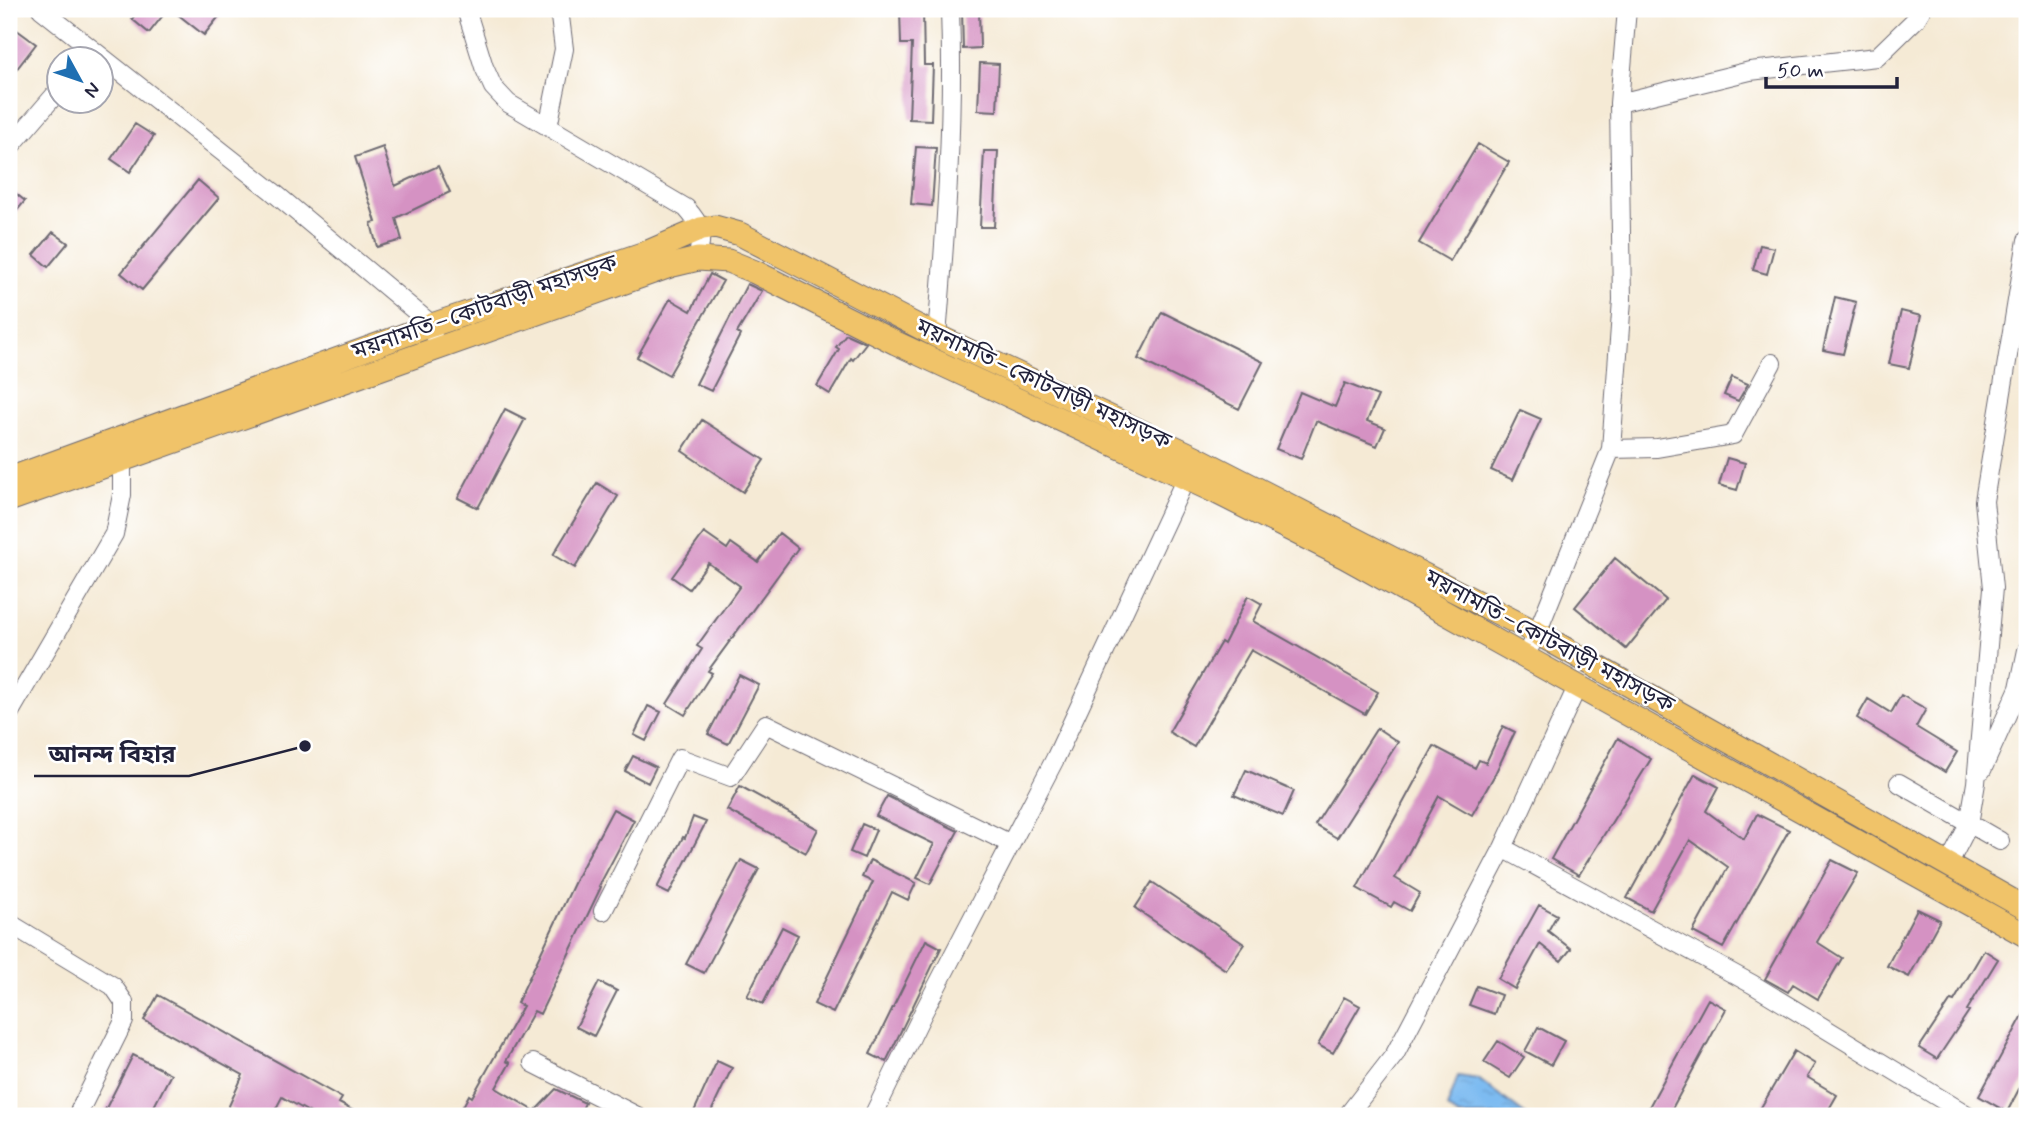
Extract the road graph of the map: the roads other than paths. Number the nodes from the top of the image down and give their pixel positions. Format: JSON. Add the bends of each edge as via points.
{"nodes":[{"id":1,"x":41,"y":9,"type":"edge"},
{"id":2,"x":466,"y":9,"type":"edge"},
{"id":3,"x":559,"y":9,"type":"edge"},
{"id":4,"x":950,"y":9,"type":"edge"},
{"id":5,"x":1627,"y":9,"type":"edge"},
{"id":6,"x":1922,"y":9,"type":"edge"},
{"id":7,"x":80,"y":46,"type":"edge"},
{"id":8,"x":116,"y":74,"type":"edge"},
{"id":9,"x":1619,"y":103,"type":"junction"},
{"id":10,"x":46,"y":105,"type":"edge"},
{"id":11,"x":548,"y":127,"type":"junction"},
{"id":12,"x":9,"y":148,"type":"edge"},
{"id":13,"x":701,"y":229,"type":"junction"},
{"id":14,"x":2027,"y":240,"type":"edge"},
{"id":15,"x":698,"y":259,"type":"junction"},
{"id":16,"x":432,"y":325,"type":"junction"},
{"id":17,"x":937,"y":336,"type":"junction"},
{"id":18,"x":434,"y":349,"type":"junction"},
{"id":19,"x":1772,"y":363,"type":"dead end"},
{"id":20,"x":1611,"y":449,"type":"junction"},
{"id":21,"x":119,"y":450,"type":"junction"},
{"id":22,"x":1186,"y":478,"type":"junction"},
{"id":23,"x":9,"y":479,"type":"edge"},
{"id":24,"x":9,"y":500,"type":"edge"},
{"id":25,"x":1537,"y":633,"type":"junction"},
{"id":26,"x":2027,"y":650,"type":"edge"},
{"id":27,"x":1525,"y":656,"type":"junction"},
{"id":28,"x":1578,"y":685,"type":"junction"},
{"id":29,"x":9,"y":714,"type":"edge"},
{"id":30,"x":1899,"y":783,"type":"dead end"},
{"id":31,"x":1976,"y":783,"type":"junction"},
{"id":32,"x":1969,"y":824,"type":"junction"},
{"id":33,"x":2000,"y":841,"type":"dead end"},
{"id":34,"x":1011,"y":844,"type":"junction"},
{"id":35,"x":1503,"y":848,"type":"junction"},
{"id":36,"x":1948,"y":864,"type":"junction"},
{"id":37,"x":1980,"y":897,"type":"junction"},
{"id":38,"x":2027,"y":909,"type":"edge"},
{"id":39,"x":603,"y":911,"type":"dead end"},
{"id":40,"x":9,"y":923,"type":"edge"},
{"id":41,"x":2027,"y":936,"type":"edge"},
{"id":42,"x":533,"y":1063,"type":"dead end"},
{"id":43,"x":76,"y":1116,"type":"edge"},
{"id":44,"x":637,"y":1116,"type":"edge"},
{"id":45,"x":873,"y":1116,"type":"edge"},
{"id":46,"x":1347,"y":1116,"type":"edge"},
{"id":47,"x":1969,"y":1116,"type":"edge"}],
"edges":[{"from":1,"to":7,"type":"street"},
{"from":2,"to":11,"type":"street","via":[[493,87],[508,103]]},
{"from":3,"to":11,"type":"street","via":[[564,49]]},
{"from":4,"to":17,"type":"street","via":[[947,209]]},
{"from":5,"to":9,"type":"street"},
{"from":6,"to":9,"type":"street","via":[[1877,57],[1750,71]]},
{"from":8,"to":16,"type":"street","via":[[272,191]]},
{"from":9,"to":20,"type":"street","via":[[1622,300]]},
{"from":10,"to":12,"type":"street"},
{"from":11,"to":13,"type":"street","via":[[686,208]]},
{"from":13,"to":15,"type":"street"},
{"from":13,"to":16,"type":"main road","name":"ময়নামতি–কোটবাড়ী মহাসড়ক","via":[[648,253]]},
{"from":13,"to":17,"type":"main road","name":"ময়নামতি–কোটবাড়ী মহাসড়ক","via":[[715,227],[740,234]]},
{"from":14,"to":31,"type":"street","via":[[1984,501],[1993,588]]},
{"from":15,"to":18,"type":"main road","name":"ময়নামতি–কোটবাড়ী মহাসড়ক"},
{"from":15,"to":22,"type":"main road","name":"ময়নামতি–কোটবাড়ী মহাসড়ক","via":[[728,261],[755,272]]},
{"from":16,"to":18,"type":"street"},
{"from":16,"to":21,"type":"main road","name":"ময়নামতি–কোটবাড়ী মহাসড়ক"},
{"from":17,"to":25,"type":"main road","name":"ময়নামতি–কোটবাড়ী মহাসড়ক","via":[[1195,457]]},
{"from":18,"to":21,"type":"main road","name":"ময়নামতি–কোটবাড়ী মহাসড়ক"},
{"from":19,"to":20,"type":"street","via":[[1733,435],[1657,448]]},
{"from":20,"to":25,"type":"street"},
{"from":21,"to":23,"type":"main road","name":"ময়নামতি–কোটবাড়ী মহাসড়ক"},
{"from":21,"to":24,"type":"main road","name":"ময়নামতি–কোটবাড়ী মহাসড়ক"},
{"from":21,"to":29,"type":"street","via":[[122,495],[114,534]]},
{"from":22,"to":27,"type":"main road","name":"ময়নামতি–কোটবাড়ী মহাসড়ক","via":[[1345,557]]},
{"from":22,"to":34,"type":"street"},
{"from":25,"to":27,"type":"street"},
{"from":25,"to":36,"type":"main road","name":"ময়নামতি–কোটবাড়ী মহাসড়ক"},
{"from":26,"to":31,"type":"street","via":[[2019,688]]},
{"from":27,"to":28,"type":"main road","name":"ময়নামতি–কোটবাড়ী মহাসড়ক"},
{"from":28,"to":35,"type":"street"},
{"from":28,"to":37,"type":"main road","name":"ময়নামতি–কোটবাড়ী মহাসড়ক"},
{"from":30,"to":32,"type":"street"},
{"from":31,"to":32,"type":"street"},
{"from":32,"to":33,"type":"street"},
{"from":32,"to":36,"type":"street"},
{"from":34,"to":39,"type":"street","via":[[766,724],[731,777],[680,758]]},
{"from":34,"to":45,"type":"street"},
{"from":35,"to":46,"type":"street","via":[[1395,1054]]},
{"from":35,"to":47,"type":"street","via":[[1752,984]]},
{"from":36,"to":37,"type":"main road","name":"ময়নামতি–কোটবাড়ী মহাসড়ক"},
{"from":37,"to":38,"type":"main road","name":"ময়নামতি–কোটবাড়ী মহাসড়ক"},
{"from":37,"to":41,"type":"main road","name":"ময়নামতি–কোটবাড়ী মহাসড়ক"},
{"from":40,"to":43,"type":"street","via":[[113,986],[124,1002],[124,1021]]},
{"from":42,"to":44,"type":"street"}]}
